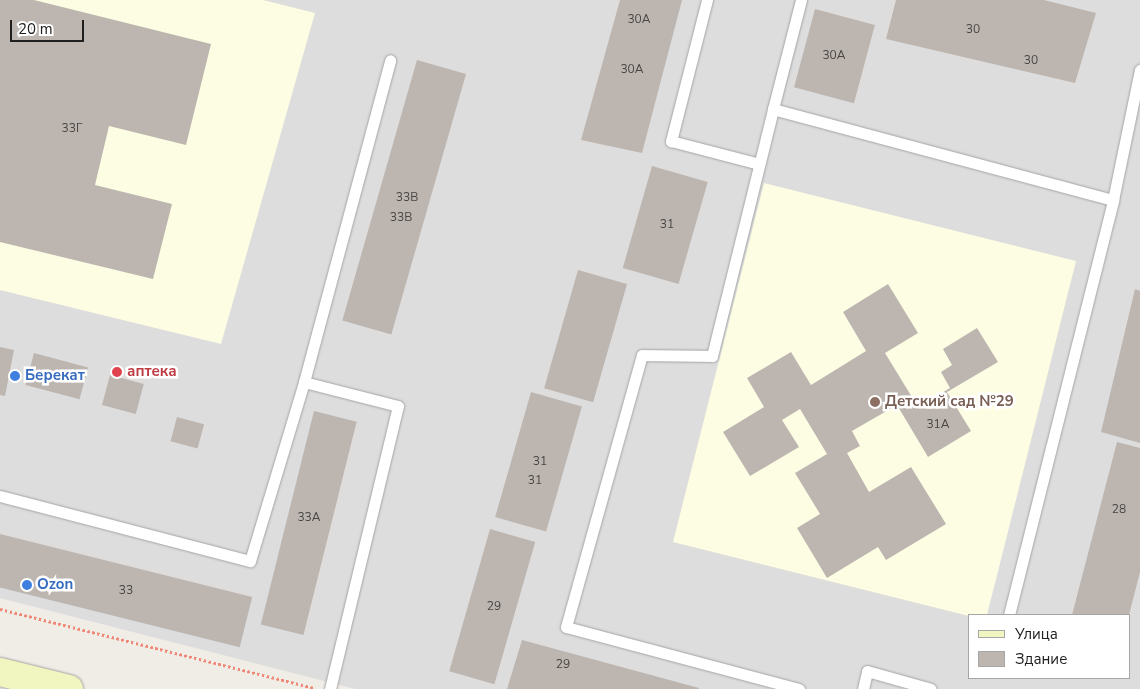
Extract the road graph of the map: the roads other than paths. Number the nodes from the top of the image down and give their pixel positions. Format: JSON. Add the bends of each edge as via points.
{"nodes":[{"id":1,"x":707,"y":0,"type":"edge"},
{"id":2,"x":802,"y":0,"type":"edge"},
{"id":3,"x":390,"y":60,"type":"dead end"},
{"id":4,"x":1140,"y":70,"type":"edge"},
{"id":5,"x":773,"y":109,"type":"junction"},
{"id":6,"x":760,"y":164,"type":"junction"},
{"id":7,"x":1113,"y":200,"type":"junction"},
{"id":8,"x":304,"y":382,"type":"junction"},
{"id":9,"x":0,"y":496,"type":"edge"},
{"id":10,"x":1009,"y":614,"type":"edge"},
{"id":11,"x":0,"y":672,"type":"edge"},
{"id":12,"x":69,"y":689,"type":"edge"},
{"id":13,"x":330,"y":689,"type":"edge"},
{"id":14,"x":799,"y":689,"type":"edge"},
{"id":15,"x":864,"y":689,"type":"edge"},
{"id":16,"x":931,"y":689,"type":"edge"}],
"edges":[{"from":1,"to":6,"type":"lane","via":[[671,141]]},
{"from":2,"to":5,"type":"lane"},
{"from":3,"to":8,"type":"lane"},
{"from":4,"to":7,"type":"lane"},
{"from":5,"to":6,"type":"lane"},
{"from":5,"to":7,"type":"lane"},
{"from":6,"to":14,"type":"lane","via":[[712,356],[642,355],[566,627]]},
{"from":7,"to":10,"type":"lane"},
{"from":8,"to":9,"type":"lane","via":[[250,561]]},
{"from":8,"to":13,"type":"lane","via":[[398,406]]},
{"from":11,"to":12,"type":"street"},
{"from":15,"to":16,"type":"lane","via":[[868,671]]}]}
